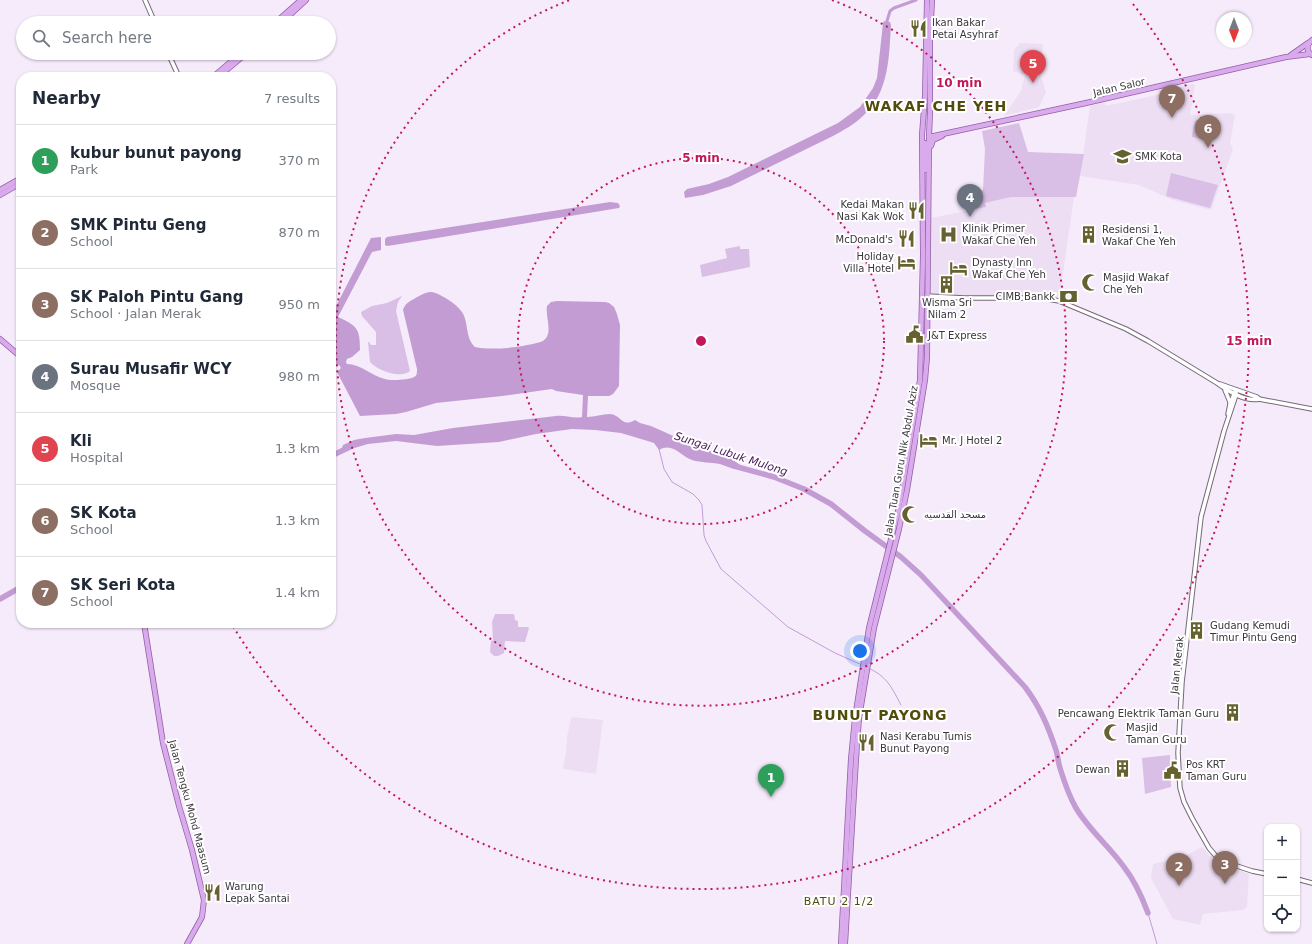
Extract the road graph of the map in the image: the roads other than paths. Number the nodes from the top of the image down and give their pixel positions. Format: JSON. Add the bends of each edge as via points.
{"nodes":[{"id":1,"x":144,"y":0,"type":"edge"},
{"id":2,"x":301,"y":0,"type":"edge"},
{"id":3,"x":306,"y":0,"type":"edge"},
{"id":4,"x":927,"y":0,"type":"edge"},
{"id":5,"x":932,"y":0,"type":"edge"},
{"id":6,"x":152,"y":16,"type":"edge"},
{"id":7,"x":283,"y":16,"type":"edge"},
{"id":8,"x":289,"y":16,"type":"edge"},
{"id":9,"x":1310,"y":42,"type":"edge"},
{"id":10,"x":1311,"y":55,"type":"edge"},
{"id":11,"x":1286,"y":57,"type":"junction"},
{"id":12,"x":171,"y":60,"type":"edge"},
{"id":13,"x":233,"y":60,"type":"edge"},
{"id":14,"x":239,"y":60,"type":"edge"},
{"id":15,"x":177,"y":72,"type":"edge"},
{"id":16,"x":219,"y":72,"type":"edge"},
{"id":17,"x":224,"y":72,"type":"edge"},
{"id":18,"x":925,"y":96,"type":"junction"},
{"id":19,"x":930,"y":112,"type":"junction"},
{"id":20,"x":956,"y":131,"type":"junction"},
{"id":21,"x":947,"y":132,"type":"junction"},
{"id":22,"x":942,"y":136,"type":"junction"},
{"id":23,"x":929,"y":137,"type":"junction"},
{"id":24,"x":928,"y":165,"type":"junction"},
{"id":25,"x":16,"y":181,"type":"edge"},
{"id":26,"x":16,"y":186,"type":"edge"},
{"id":27,"x":0,"y":190,"type":"edge"},
{"id":28,"x":0,"y":195,"type":"edge"},
{"id":29,"x":923,"y":195,"type":"junction"},
{"id":30,"x":927,"y":296,"type":"junction"},
{"id":31,"x":0,"y":339,"type":"edge"},
{"id":32,"x":16,"y":353,"type":"edge"},
{"id":33,"x":1218,"y":383,"type":"junction"},
{"id":34,"x":1224,"y":389,"type":"junction"},
{"id":35,"x":1235,"y":393,"type":"junction"},
{"id":36,"x":1230,"y":404,"type":"junction"},
{"id":37,"x":1312,"y":409,"type":"edge"},
{"id":38,"x":1228,"y":415,"type":"junction"},
{"id":39,"x":888,"y":561,"type":"junction"},
{"id":40,"x":145,"y":628,"type":"edge"},
{"id":41,"x":863,"y":676,"type":"junction"},
{"id":42,"x":856,"y":762,"type":"junction"},
{"id":43,"x":851,"y":766,"type":"junction"},
{"id":44,"x":1264,"y":873,"type":"edge"},
{"id":45,"x":1300,"y":881,"type":"edge"},
{"id":46,"x":1312,"y":883,"type":"edge"},
{"id":47,"x":188,"y":944,"type":"edge"},
{"id":48,"x":841,"y":944,"type":"edge"},
{"id":49,"x":845,"y":944,"type":"edge"}],
"edges":[{"from":1,"to":6,"type":"street"},
{"from":2,"to":7,"type":"main road"},
{"from":3,"to":8,"type":"main road"},
{"from":4,"to":18,"type":"main road","name":"Jalan Tuan Guru Nik Abdul Aziz"},
{"from":5,"to":19,"type":"main road","name":"Jalan Tuan Guru Nik Abdul Aziz"},
{"from":9,"to":10,"type":"main road","via":[[1308,50]]},
{"from":9,"to":11,"type":"main road","name":"Jalan Salor"},
{"from":10,"to":11,"type":"main road","name":"Jalan Salor"},
{"from":11,"to":20,"type":"main road","name":"Jalan Salor"},
{"from":12,"to":15,"type":"street"},
{"from":13,"to":16,"type":"main road"},
{"from":14,"to":17,"type":"main road"},
{"from":18,"to":23,"type":"main road","via":[[926,132]]},
{"from":18,"to":29,"type":"main road","name":"Jalan Tuan Guru Nik Abdul Aziz","via":[[922,140]]},
{"from":19,"to":21,"type":"main road","via":[[934,130],[939,133]]},
{"from":19,"to":23,"type":"main road","name":"Jalan Tuan Guru Nik Abdul Aziz"},
{"from":20,"to":21,"type":"main road","name":"Jalan Salor"},
{"from":20,"to":22,"type":"main road","name":"Jalan Salor"},
{"from":21,"to":23,"type":"main road","name":"Jalan Salor"},
{"from":22,"to":23,"type":"main road","name":"Jalan Salor"},
{"from":22,"to":24,"type":"main road","via":[[932,142]]},
{"from":23,"to":24,"type":"main road","name":"Jalan Tuan Guru Nik Abdul Aziz"},
{"from":23,"to":29,"type":"main road","via":[[925,143]]},
{"from":24,"to":30,"type":"main road","name":"Jalan Tuan Guru Nik Abdul Aziz"},
{"from":25,"to":27,"type":"main road"},
{"from":26,"to":28,"type":"main road"},
{"from":29,"to":39,"type":"main road","name":"Jalan Tuan Guru Nik Abdul Aziz","via":[[920,380]]},
{"from":30,"to":33,"type":"street","via":[[1055,300],[1133,332]]},
{"from":30,"to":39,"type":"main road","name":"Jalan Tuan Guru Nik Abdul Aziz","via":[[925,380],[897,539]]},
{"from":31,"to":32,"type":"main road"},
{"from":33,"to":34,"type":"street"},
{"from":33,"to":35,"type":"street"},
{"from":34,"to":35,"type":"street"},
{"from":34,"to":36,"type":"street"},
{"from":35,"to":36,"type":"street","name":"Jalan Merak"},
{"from":35,"to":37,"type":"street","via":[[1256,400]]},
{"from":35,"to":38,"type":"street","name":"Jalan Merak"},
{"from":36,"to":38,"type":"street","name":"Jalan Merak"},
{"from":38,"to":44,"type":"street","name":"Jalan Merak","via":[[1200,522],[1182,682],[1178,753],[1180,788],[1192,818],[1215,855],[1237,866]]},
{"from":39,"to":41,"type":"main road","name":"Jalan Tuan Guru Nik Abdul Aziz","via":[[869,628]]},
{"from":40,"to":47,"type":"main road","name":"Jalan Tengku Mohd Maasum","via":[[163,743],[204,900],[203,915]]},
{"from":41,"to":42,"type":"main road","name":"Jalan Tuan Guru Nik Abdul Aziz"},
{"from":41,"to":43,"type":"main road","name":"Jalan Tuan Guru Nik Abdul Aziz","via":[[855,718]]},
{"from":42,"to":43,"type":"main road"},
{"from":42,"to":49,"type":"main road","name":"Jalan Tuan Guru Nik Abdul Aziz"},
{"from":43,"to":48,"type":"main road","name":"Jalan Tuan Guru Nik Abdul Aziz"},
{"from":45,"to":46,"type":"street"}]}
